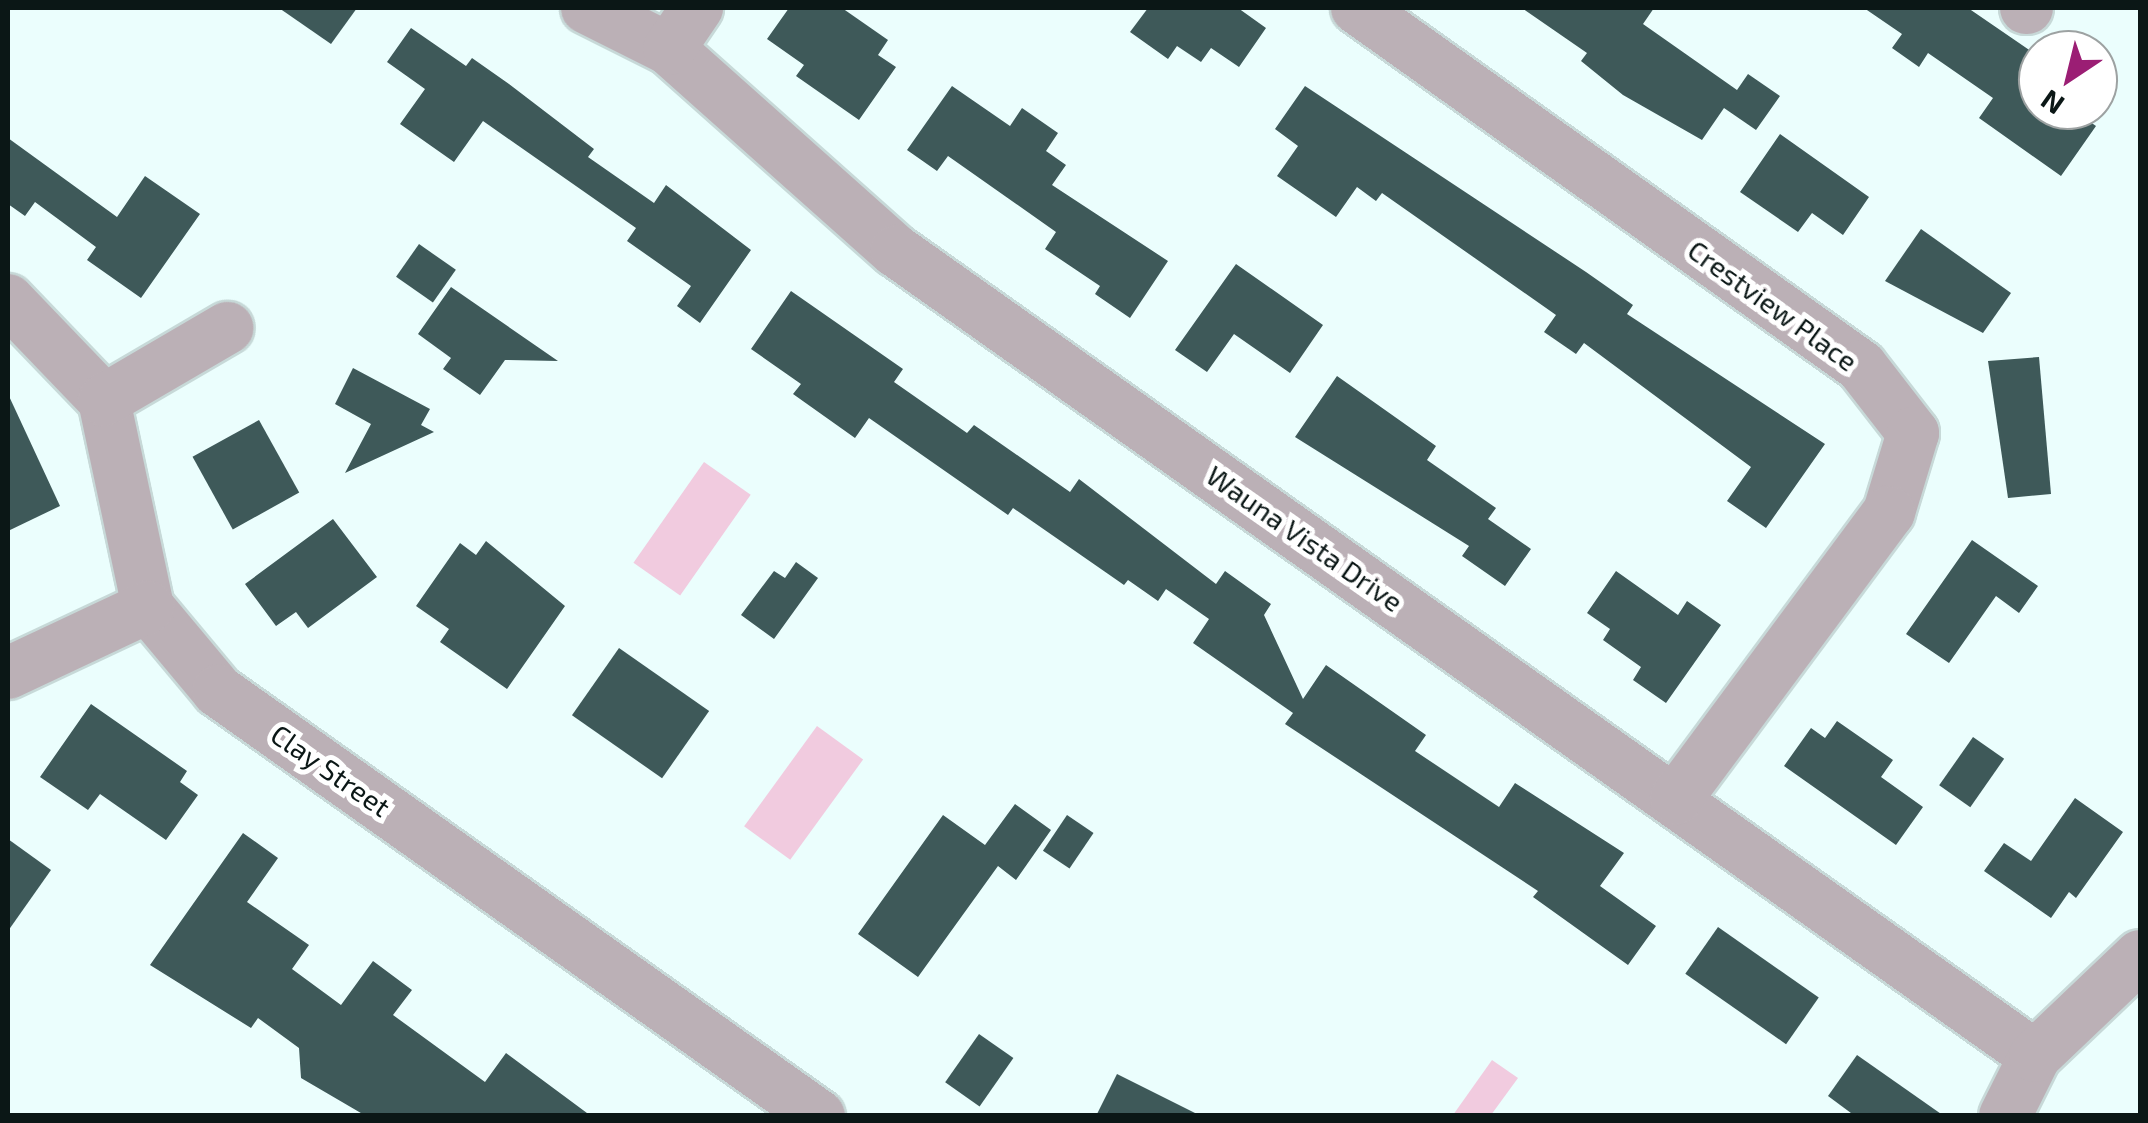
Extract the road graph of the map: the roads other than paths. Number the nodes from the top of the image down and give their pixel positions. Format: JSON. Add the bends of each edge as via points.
{"nodes":[{"id":1,"x":587,"y":8,"type":"edge"},
{"id":2,"x":1358,"y":8,"type":"edge"},
{"id":3,"x":683,"y":28,"type":"edge"},
{"id":4,"x":8,"y":300,"type":"edge"},
{"id":5,"x":227,"y":328,"type":"dead end"},
{"id":6,"x":104,"y":400,"type":"junction"},
{"id":7,"x":148,"y":607,"type":"junction"},
{"id":8,"x":8,"y":673,"type":"edge"},
{"id":9,"x":1676,"y":799,"type":"junction"},
{"id":10,"x":2140,"y":956,"type":"edge"},
{"id":11,"x":2035,"y":1056,"type":"junction"},
{"id":12,"x":819,"y":1116,"type":"edge"},
{"id":13,"x":2005,"y":1116,"type":"edge"}],
"edges":[{"from":1,"to":3,"type":"street","name":"Wauna Vista Drive"},
{"from":2,"to":9,"type":"street","name":"Crestview Place","via":[[1861,366],[1913,433],[1889,512]]},
{"from":3,"to":9,"type":"street","name":"Wauna Vista Drive","via":[[896,251]]},
{"from":4,"to":6,"type":"street"},
{"from":5,"to":6,"type":"street"},
{"from":6,"to":7,"type":"street","name":"Clay Street"},
{"from":7,"to":8,"type":"street"},
{"from":7,"to":12,"type":"street","name":"Clay Street","via":[[218,691]]},
{"from":9,"to":11,"type":"street","name":"Wauna Vista Drive"},
{"from":10,"to":11,"type":"street"},
{"from":11,"to":13,"type":"street"}]}
